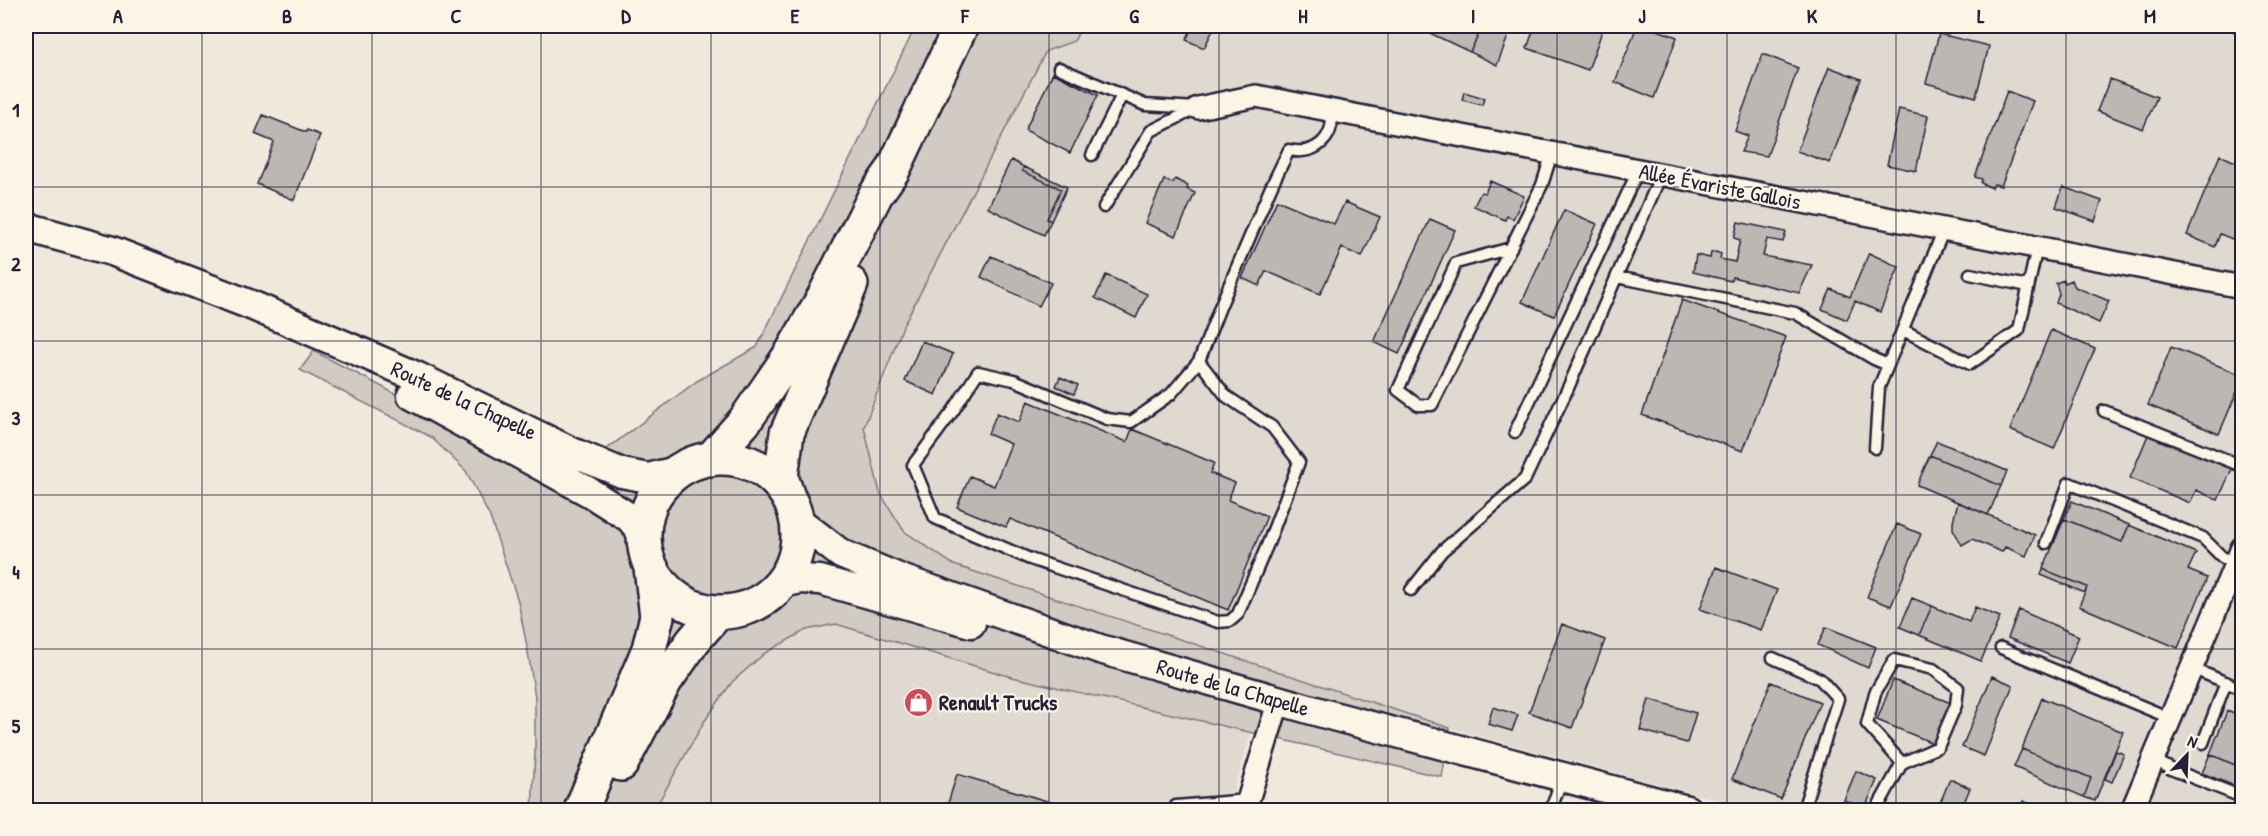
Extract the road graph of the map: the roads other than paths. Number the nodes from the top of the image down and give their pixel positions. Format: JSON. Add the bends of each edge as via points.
{"nodes":[{"id":1,"x":961,"y":26,"type":"edge"},
{"id":2,"x":1059,"y":68,"type":"dead end"},
{"id":3,"x":1122,"y":95,"type":"junction"},
{"id":4,"x":1198,"y":108,"type":"junction"},
{"id":5,"x":1331,"y":111,"type":"junction"},
{"id":6,"x":1552,"y":153,"type":"junction"},
{"id":7,"x":1092,"y":155,"type":"dead end"},
{"id":8,"x":893,"y":170,"type":"junction"},
{"id":9,"x":1638,"y":171,"type":"junction"},
{"id":10,"x":1660,"y":175,"type":"junction"},
{"id":11,"x":1104,"y":207,"type":"dead end"},
{"id":12,"x":26,"y":227,"type":"edge"},
{"id":13,"x":1944,"y":229,"type":"junction"},
{"id":14,"x":2037,"y":247,"type":"junction"},
{"id":15,"x":1511,"y":248,"type":"junction"},
{"id":16,"x":1970,"y":274,"type":"dead end"},
{"id":17,"x":1617,"y":277,"type":"junction"},
{"id":18,"x":2028,"y":286,"type":"junction"},
{"id":19,"x":2242,"y":287,"type":"edge"},
{"id":20,"x":251,"y":304,"type":"junction"},
{"id":21,"x":1903,"y":330,"type":"junction"},
{"id":22,"x":1199,"y":361,"type":"junction"},
{"id":23,"x":1888,"y":365,"type":"junction"},
{"id":24,"x":2104,"y":411,"type":"dead end"},
{"id":25,"x":1515,"y":432,"type":"dead end"},
{"id":26,"x":1875,"y":448,"type":"dead end"},
{"id":27,"x":711,"y":459,"type":"junction"},
{"id":28,"x":2242,"y":466,"type":"edge"},
{"id":29,"x":680,"y":470,"type":"junction"},
{"id":30,"x":792,"y":508,"type":"junction"},
{"id":31,"x":644,"y":535,"type":"junction"},
{"id":32,"x":2046,"y":543,"type":"dead end"},
{"id":33,"x":2239,"y":556,"type":"edge"},
{"id":34,"x":651,"y":568,"type":"junction"},
{"id":35,"x":781,"y":583,"type":"junction"},
{"id":36,"x":1411,"y":590,"type":"dead end"},
{"id":37,"x":718,"y":612,"type":"junction"},
{"id":38,"x":2001,"y":648,"type":"dead end"},
{"id":39,"x":1773,"y":658,"type":"dead end"},
{"id":40,"x":2191,"y":668,"type":"junction"},
{"id":41,"x":2226,"y":682,"type":"junction"},
{"id":42,"x":2242,"y":689,"type":"edge"},
{"id":43,"x":1278,"y":705,"type":"junction"},
{"id":44,"x":2170,"y":718,"type":"junction"},
{"id":45,"x":2203,"y":743,"type":"dead end"},
{"id":46,"x":2153,"y":759,"type":"junction"},
{"id":47,"x":1902,"y":763,"type":"junction"},
{"id":48,"x":2242,"y":797,"type":"edge"},
{"id":49,"x":1554,"y":800,"type":"edge"},
{"id":50,"x":1246,"y":805,"type":"edge"},
{"id":51,"x":2139,"y":808,"type":"edge"},
{"id":52,"x":581,"y":810,"type":"edge"},
{"id":53,"x":597,"y":810,"type":"edge"},
{"id":54,"x":1175,"y":810,"type":"edge"},
{"id":55,"x":1630,"y":810,"type":"edge"},
{"id":56,"x":1687,"y":810,"type":"edge"},
{"id":57,"x":1803,"y":810,"type":"edge"},
{"id":58,"x":1876,"y":810,"type":"edge"}],
"edges":[{"from":1,"to":8,"type":"main road"},
{"from":2,"to":3,"type":"lane"},
{"from":3,"to":4,"type":"lane","via":[[1145,105]]},
{"from":3,"to":7,"type":"lane"},
{"from":4,"to":5,"type":"street","name":"Allée Évariste Gallois","via":[[1256,96]]},
{"from":4,"to":11,"type":"lane","via":[[1151,131]]},
{"from":5,"to":6,"type":"street","name":"Allée Évariste Gallois"},
{"from":5,"to":22,"type":"lane","via":[[1332,126],[1325,141],[1305,152],[1289,150]]},
{"from":6,"to":9,"type":"street","name":"Allée Évariste Gallois"},
{"from":6,"to":15,"type":"lane","via":[[1542,185]]},
{"from":8,"to":27,"type":"main road","via":[[876,194],[791,354],[744,422]]},
{"from":8,"to":30,"type":"main road","via":[[885,200],[788,433],[781,477]]},
{"from":9,"to":10,"type":"street","name":"Allée Évariste Gallois"},
{"from":9,"to":25,"type":"lane"},
{"from":10,"to":13,"type":"street","name":"Allée Évariste Gallois"},
{"from":10,"to":17,"type":"lane"},
{"from":12,"to":20,"type":"main road","name":"Route de la Chapelle","via":[[112,251]]},
{"from":13,"to":14,"type":"street","name":"Allée Évariste Gallois"},
{"from":13,"to":21,"type":"lane"},
{"from":14,"to":18,"type":"lane"},
{"from":14,"to":19,"type":"street","name":"Allée Évariste Gallois"},
{"from":15,"to":15,"type":"lane","via":[[1432,405],[1418,405],[1398,390],[1456,263]]},
{"from":16,"to":18,"type":"lane"},
{"from":17,"to":23,"type":"lane","via":[[1796,313]]},
{"from":17,"to":36,"type":"lane","via":[[1525,479],[1442,551]]},
{"from":18,"to":21,"type":"lane","via":[[2019,330],[1970,364]]},
{"from":20,"to":29,"type":"main road","name":"Route de la Chapelle","via":[[622,473],[648,478]]},
{"from":20,"to":31,"type":"main road","name":"Route de la Chapelle","via":[[589,492],[630,518]]},
{"from":21,"to":23,"type":"lane"},
{"from":22,"to":22,"type":"lane","via":[[1226,396],[1272,427],[1299,462],[1238,614],[1230,621],[1218,622],[1030,559],[935,518],[913,465],[978,372],[1014,380],[1107,419],[1131,422],[1171,394]]},
{"from":23,"to":26,"type":"lane","via":[[1879,387]]},
{"from":24,"to":28,"type":"lane"},
{"from":27,"to":29,"type":"main road"},
{"from":27,"to":30,"type":"main road","via":[[734,459],[756,466],[774,479]]},
{"from":29,"to":31,"type":"main road","via":[[660,487],[648,509]]},
{"from":30,"to":35,"type":"main road","via":[[798,542],[793,563]]},
{"from":30,"to":43,"type":"main road","name":"Route de la Chapelle","via":[[841,554],[912,583],[1100,649]]},
{"from":31,"to":34,"type":"main road"},
{"from":32,"to":33,"type":"lane","via":[[2069,483],[2203,538],[2222,557]]},
{"from":33,"to":40,"type":"street"},
{"from":34,"to":37,"type":"main road","via":[[678,599]]},
{"from":34,"to":52,"type":"main road","via":[[657,616],[649,649]]},
{"from":35,"to":37,"type":"main road","via":[[764,599],[742,609]]},
{"from":35,"to":43,"type":"main road","name":"Route de la Chapelle","via":[[820,580]]},
{"from":37,"to":53,"type":"main road","via":[[665,681]]},
{"from":38,"to":44,"type":"lane"},
{"from":39,"to":57,"type":"lane","via":[[1820,679],[1838,699]]},
{"from":40,"to":41,"type":"lane"},
{"from":40,"to":44,"type":"street"},
{"from":41,"to":42,"type":"lane"},
{"from":41,"to":45,"type":"lane"},
{"from":43,"to":49,"type":"main road","name":"Route de la Chapelle"},
{"from":43,"to":50,"type":"street"},
{"from":43,"to":56,"type":"main road","name":"Route de la Chapelle"},
{"from":44,"to":46,"type":"street"},
{"from":46,"to":48,"type":"lane"},
{"from":46,"to":51,"type":"street"},
{"from":47,"to":47,"type":"lane","via":[[1867,724],[1875,693],[1894,660],[1932,669],[1958,687],[1956,705],[1938,747]]},
{"from":47,"to":58,"type":"lane"},
{"from":49,"to":55,"type":"main road","name":"Route de la Chapelle"},
{"from":50,"to":54,"type":"lane","via":[[1176,806]]}]}
